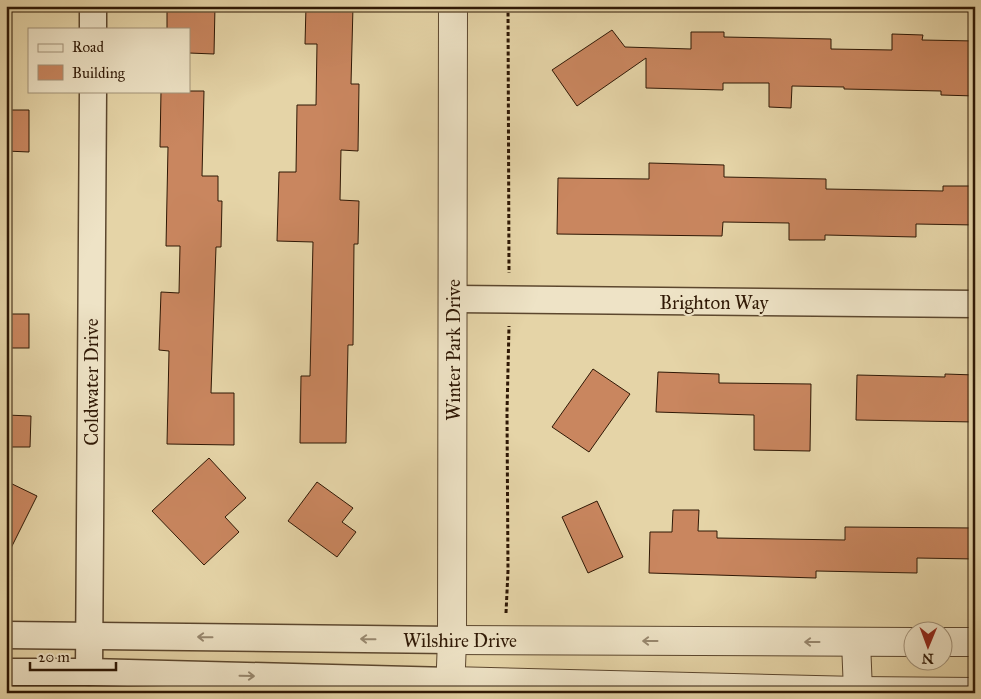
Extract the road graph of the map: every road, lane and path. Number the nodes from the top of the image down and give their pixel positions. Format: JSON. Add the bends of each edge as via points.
{"nodes":[{"id":1,"x":93,"y":6,"type":"edge"},
{"id":2,"x":453,"y":6,"type":"edge"},
{"id":3,"x":508,"y":6,"type":"edge"},
{"id":4,"x":93,"y":28,"type":"edge"},
{"id":5,"x":93,"y":92,"type":"edge"},
{"id":6,"x":509,"y":278,"type":"dead end"},
{"id":7,"x":453,"y":299,"type":"junction"},
{"id":8,"x":975,"y":304,"type":"edge"},
{"id":9,"x":509,"y":321,"type":"dead end"},
{"id":10,"x":506,"y":615,"type":"dead end"},
{"id":11,"x":6,"y":635,"type":"edge"},
{"id":12,"x":90,"y":636,"type":"junction"},
{"id":13,"x":452,"y":640,"type":"junction"},
{"id":14,"x":856,"y":642,"type":"junction"},
{"id":15,"x":904,"y":642,"type":"edge"},
{"id":16,"x":954,"y":642,"type":"edge"},
{"id":17,"x":975,"y":642,"type":"edge"},
{"id":18,"x":6,"y":672,"type":"edge"},
{"id":19,"x":89,"y":672,"type":"junction"},
{"id":20,"x":450,"y":687,"type":"edge"},
{"id":21,"x":858,"y":692,"type":"edge"},
{"id":22,"x":975,"y":692,"type":"edge"}],
"edges":[{"from":1,"to":4,"type":"street"},
{"from":2,"to":7,"type":"street","name":"Winter Park Drive"},
{"from":3,"to":6,"type":"path"},
{"from":5,"to":12,"type":"street","name":"Coldwater Drive"},
{"from":7,"to":8,"type":"street","name":"Brighton Way"},
{"from":7,"to":13,"type":"street","name":"Winter Park Drive"},
{"from":9,"to":10,"type":"path"},
{"from":11,"to":12,"type":"street","name":"Wilshire Drive"},
{"from":13,"to":12,"type":"street","name":"Wilshire Drive","one_way":true},
{"from":12,"to":19,"type":"street","name":"Coldwater Drive"},
{"from":14,"to":13,"type":"street","name":"Wilshire Drive","one_way":true},
{"from":13,"to":20,"type":"street","name":"Winter Park Drive"},
{"from":14,"to":15,"type":"street","name":"Wilshire Drive"},
{"from":14,"to":21,"type":"street"},
{"from":16,"to":17,"type":"street"},
{"from":18,"to":19,"type":"street"},
{"from":19,"to":20,"type":"street","one_way":true},
{"from":20,"to":21,"type":"street"},
{"from":21,"to":22,"type":"street"}]}
